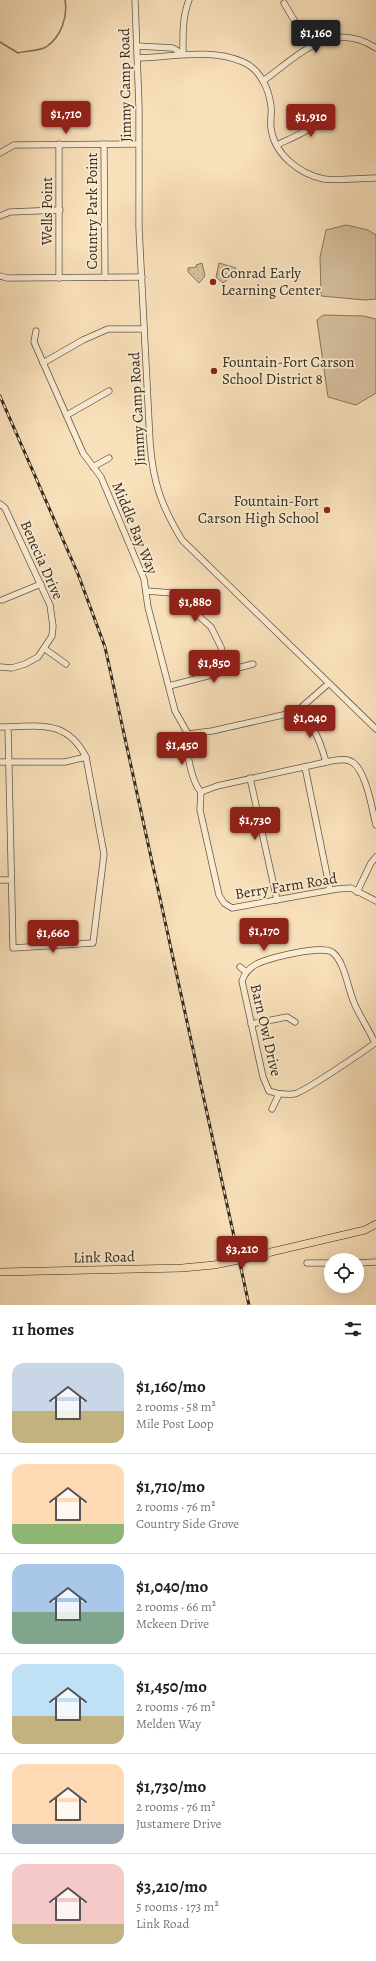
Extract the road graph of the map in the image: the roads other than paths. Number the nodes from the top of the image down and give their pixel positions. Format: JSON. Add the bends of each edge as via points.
{"nodes":[{"id":1,"x":135,"y":0,"type":"edge"},
{"id":2,"x":189,"y":0,"type":"edge"},
{"id":3,"x":284,"y":3,"type":"dead end"},
{"id":4,"x":137,"y":46,"type":"junction"},
{"id":5,"x":310,"y":47,"type":"junction"},
{"id":6,"x":376,"y":48,"type":"edge"},
{"id":7,"x":183,"y":54,"type":"junction"},
{"id":8,"x":138,"y":58,"type":"junction"},
{"id":9,"x":263,"y":81,"type":"junction"},
{"id":10,"x":326,"y":113,"type":"dead end"},
{"id":11,"x":59,"y":144,"type":"junction"},
{"id":12,"x":104,"y":144,"type":"junction"},
{"id":13,"x":138,"y":144,"type":"junction"},
{"id":14,"x":277,"y":145,"type":"junction"},
{"id":15,"x":0,"y":153,"type":"edge"},
{"id":16,"x":376,"y":178,"type":"edge"},
{"id":17,"x":60,"y":210,"type":"junction"},
{"id":18,"x":0,"y":216,"type":"edge"},
{"id":19,"x":0,"y":276,"type":"edge"},
{"id":20,"x":105,"y":277,"type":"junction"},
{"id":21,"x":142,"y":277,"type":"junction"},
{"id":22,"x":59,"y":278,"type":"junction"},
{"id":23,"x":144,"y":329,"type":"junction"},
{"id":24,"x":36,"y":331,"type":"dead end"},
{"id":25,"x":44,"y":364,"type":"junction"},
{"id":26,"x":109,"y":391,"type":"dead end"},
{"id":27,"x":67,"y":415,"type":"junction"},
{"id":28,"x":109,"y":458,"type":"dead end"},
{"id":29,"x":93,"y":467,"type":"junction"},
{"id":30,"x":0,"y":504,"type":"edge"},
{"id":31,"x":41,"y":584,"type":"junction"},
{"id":32,"x":146,"y":591,"type":"junction"},
{"id":33,"x":2,"y":600,"type":"dead end"},
{"id":34,"x":45,"y":649,"type":"junction"},
{"id":35,"x":66,"y":664,"type":"dead end"},
{"id":36,"x":253,"y":664,"type":"dead end"},
{"id":37,"x":0,"y":667,"type":"edge"},
{"id":38,"x":227,"y":672,"type":"junction"},
{"id":39,"x":328,"y":684,"type":"junction"},
{"id":40,"x":169,"y":686,"type":"junction"},
{"id":41,"x":296,"y":712,"type":"junction"},
{"id":42,"x":0,"y":727,"type":"edge"},
{"id":43,"x":8,"y":727,"type":"junction"},
{"id":44,"x":376,"y":729,"type":"edge"},
{"id":45,"x":188,"y":734,"type":"junction"},
{"id":46,"x":86,"y":757,"type":"junction"},
{"id":47,"x":0,"y":762,"type":"edge"},
{"id":48,"x":9,"y":762,"type":"junction"},
{"id":49,"x":326,"y":762,"type":"junction"},
{"id":50,"x":305,"y":766,"type":"junction"},
{"id":51,"x":250,"y":778,"type":"junction"},
{"id":52,"x":201,"y":792,"type":"junction"},
{"id":53,"x":376,"y":825,"type":"edge"},
{"id":54,"x":376,"y":858,"type":"edge"},
{"id":55,"x":0,"y":880,"type":"edge"},
{"id":56,"x":11,"y":880,"type":"junction"},
{"id":57,"x":330,"y":890,"type":"junction"},
{"id":58,"x":357,"y":892,"type":"junction"},
{"id":59,"x":277,"y":900,"type":"junction"},
{"id":60,"x":376,"y":901,"type":"edge"},
{"id":61,"x":240,"y":967,"type":"dead end"},
{"id":62,"x":245,"y":971,"type":"junction"},
{"id":63,"x":295,"y":1022,"type":"dead end"},
{"id":64,"x":251,"y":1024,"type":"junction"},
{"id":65,"x":376,"y":1042,"type":"edge"},
{"id":66,"x":279,"y":1094,"type":"junction"},
{"id":67,"x":272,"y":1109,"type":"dead end"},
{"id":68,"x":376,"y":1224,"type":"edge"},
{"id":69,"x":376,"y":1262,"type":"edge"},
{"id":70,"x":307,"y":1263,"type":"dead end"},
{"id":71,"x":324,"y":1263,"type":"edge"},
{"id":72,"x":364,"y":1263,"type":"edge"},
{"id":73,"x":0,"y":1272,"type":"edge"}],
"edges":[{"from":1,"to":4,"type":"street","name":"Jimmy Camp Road"},
{"from":2,"to":7,"type":"street","via":[[184,12]]},
{"from":3,"to":5,"type":"street"},
{"from":4,"to":7,"type":"street","via":[[174,48]]},
{"from":4,"to":8,"type":"street","name":"Jimmy Camp Road"},
{"from":5,"to":6,"type":"street","via":[[324,39],[343,36],[363,40]]},
{"from":5,"to":9,"type":"street"},
{"from":7,"to":8,"type":"street"},
{"from":7,"to":9,"type":"street","via":[[221,56],[244,62]]},
{"from":8,"to":13,"type":"street","name":"Jimmy Camp Road"},
{"from":9,"to":14,"type":"street","via":[[269,94],[272,108],[271,128]]},
{"from":10,"to":14,"type":"street","via":[[324,118],[308,129]]},
{"from":11,"to":12,"type":"street"},
{"from":11,"to":15,"type":"street","via":[[14,145]]},
{"from":11,"to":17,"type":"street","name":"Wells Point"},
{"from":12,"to":13,"type":"street"},
{"from":12,"to":20,"type":"street","name":"Country Park Point"},
{"from":13,"to":21,"type":"street","name":"Jimmy Camp Road"},
{"from":14,"to":16,"type":"street","via":[[286,160],[312,175],[325,179]]},
{"from":17,"to":18,"type":"street","via":[[10,212]]},
{"from":17,"to":22,"type":"street","name":"Wells Point"},
{"from":19,"to":22,"type":"street"},
{"from":20,"to":21,"type":"street"},
{"from":20,"to":22,"type":"street"},
{"from":21,"to":23,"type":"street","name":"Jimmy Camp Road"},
{"from":23,"to":25,"type":"street","via":[[108,329],[83,340]]},
{"from":23,"to":39,"type":"street","name":"Jimmy Camp Road","via":[[152,469],[166,514],[182,540]]},
{"from":24,"to":25,"type":"street","name":"Middle Bay Way","via":[[34,342]]},
{"from":25,"to":27,"type":"street","name":"Middle Bay Way"},
{"from":26,"to":27,"type":"street"},
{"from":27,"to":29,"type":"street","name":"Middle Bay Way","via":[[83,453]]},
{"from":28,"to":29,"type":"street"},
{"from":29,"to":32,"type":"street","name":"Middle Bay Way","via":[[101,477],[141,572]]},
{"from":30,"to":31,"type":"street","name":"Benecia Drive","via":[[5,508]]},
{"from":31,"to":33,"type":"street"},
{"from":31,"to":34,"type":"street","name":"Benecia Drive","via":[[50,605],[53,626],[52,636]]},
{"from":32,"to":38,"type":"street","via":[[173,593],[211,627],[221,647]]},
{"from":32,"to":40,"type":"street","name":"Middle Bay Way"},
{"from":34,"to":35,"type":"street"},
{"from":34,"to":37,"type":"street","name":"Benecia Drive","via":[[38,657],[25,664],[12,668]]},
{"from":36,"to":38,"type":"street"},
{"from":38,"to":40,"type":"street"},
{"from":39,"to":41,"type":"street"},
{"from":39,"to":44,"type":"street","name":"Jimmy Camp Road"},
{"from":40,"to":45,"type":"street","name":"Middle Bay Way","via":[[175,711]]},
{"from":41,"to":45,"type":"street"},
{"from":41,"to":49,"type":"street","via":[[305,718],[318,736]]},
{"from":42,"to":43,"type":"street"},
{"from":43,"to":46,"type":"street","via":[[56,728],[70,734]]},
{"from":43,"to":48,"type":"street"},
{"from":45,"to":52,"type":"street","via":[[186,744],[196,787]]},
{"from":46,"to":48,"type":"street","via":[[65,762]]},
{"from":46,"to":56,"type":"street","via":[[104,854],[92,943],[13,948]]},
{"from":47,"to":48,"type":"street"},
{"from":48,"to":56,"type":"street"},
{"from":49,"to":50,"type":"street"},
{"from":49,"to":53,"type":"street","via":[[344,760],[358,766]]},
{"from":50,"to":51,"type":"street"},
{"from":50,"to":57,"type":"street"},
{"from":51,"to":52,"type":"street"},
{"from":51,"to":59,"type":"street"},
{"from":52,"to":59,"type":"street","name":"Berry Farm Road","via":[[200,810],[219,895],[224,903],[232,908],[241,908]]},
{"from":54,"to":58,"type":"street"},
{"from":55,"to":56,"type":"street"},
{"from":57,"to":58,"type":"street","name":"Berry Farm Road","via":[[350,888]]},
{"from":57,"to":59,"type":"street","name":"Berry Farm Road"},
{"from":58,"to":60,"type":"street","name":"Berry Farm Road"},
{"from":61,"to":62,"type":"street"},
{"from":62,"to":64,"type":"street","name":"Barn Owl Drive","via":[[242,981]]},
{"from":62,"to":65,"type":"street","name":"Barn Owl Drive","via":[[276,957],[320,949],[332,952],[340,964],[354,1004]]},
{"from":63,"to":64,"type":"street","via":[[287,1017]]},
{"from":64,"to":66,"type":"street","name":"Barn Owl Drive","via":[[263,1077],[269,1091]]},
{"from":65,"to":66,"type":"street","name":"Barn Owl Drive","via":[[295,1094]]},
{"from":66,"to":67,"type":"street"},
{"from":68,"to":73,"type":"main road","name":"Link Road","via":[[364,1230],[265,1255],[208,1266]]},
{"from":69,"to":72,"type":"street"},
{"from":70,"to":71,"type":"street"}]}
